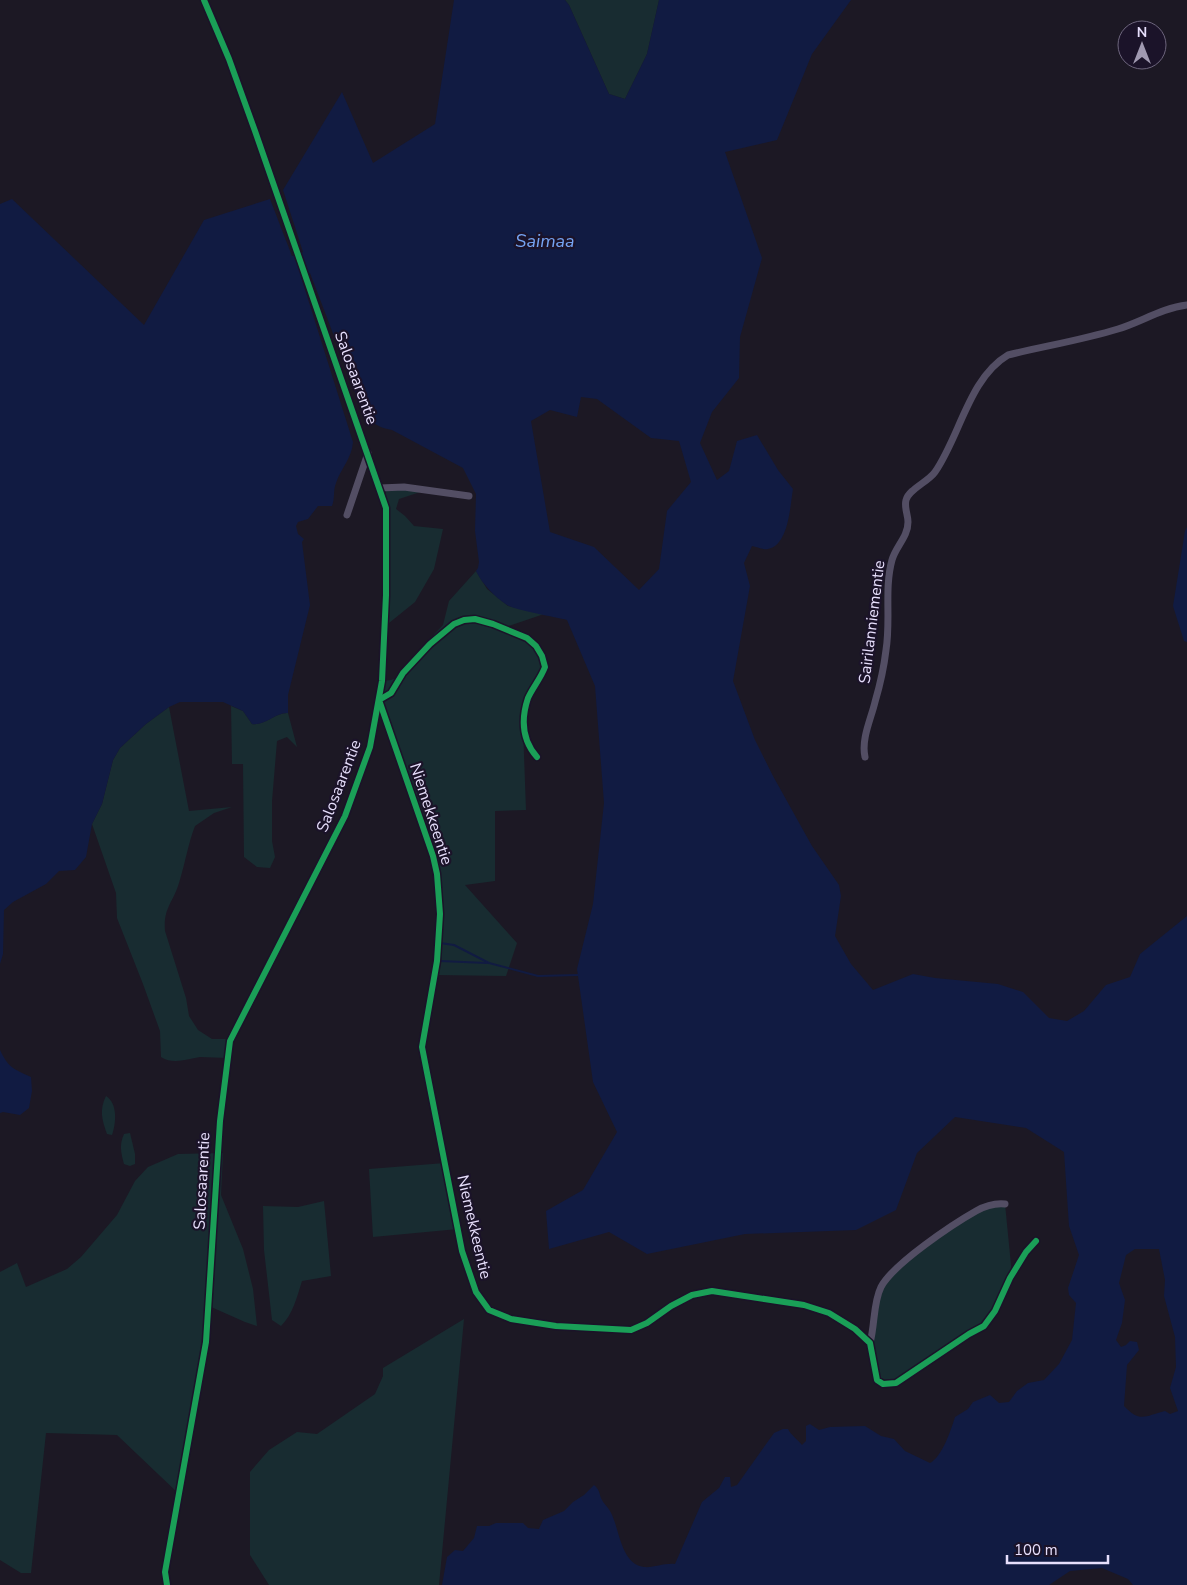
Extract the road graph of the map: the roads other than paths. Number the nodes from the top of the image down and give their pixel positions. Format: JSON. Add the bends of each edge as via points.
{"nodes":[{"id":1,"x":204,"y":0,"type":"edge"},
{"id":2,"x":1187,"y":305,"type":"edge"},
{"id":3,"x":368,"y":452,"type":"junction"},
{"id":4,"x":380,"y":488,"type":"junction"},
{"id":5,"x":469,"y":496,"type":"dead end"},
{"id":6,"x":347,"y":515,"type":"dead end"},
{"id":7,"x":379,"y":700,"type":"junction"},
{"id":8,"x":537,"y":757,"type":"dead end"},
{"id":9,"x":865,"y":757,"type":"dead end"},
{"id":10,"x":1005,"y":1204,"type":"dead end"},
{"id":11,"x":1036,"y":1241,"type":"dead end"},
{"id":12,"x":870,"y":1343,"type":"junction"},
{"id":13,"x":167,"y":1585,"type":"edge"}],
"edges":[{"from":1,"to":3,"type":"street","name":"Salosaarentie"},
{"from":2,"to":9,"type":"street","name":"Sairilanniementie","via":[[1172,307],[1086,338],[1008,355],[997,361],[989,372],[971,398],[934,474],[906,498],[906,534],[892,558],[886,651],[866,736]]},
{"from":3,"to":4,"type":"street","name":"Salosaarentie"},
{"from":3,"to":6,"type":"street"},
{"from":4,"to":5,"type":"street","via":[[404,487]]},
{"from":4,"to":7,"type":"street","name":"Salosaarentie","via":[[386,508],[386,595]]},
{"from":7,"to":8,"type":"street","via":[[391,693],[402,673],[454,624],[475,619],[493,624],[527,638],[542,656],[545,667],[528,698],[523,727],[526,742]]},
{"from":7,"to":12,"type":"street","name":"Niemekkeentie","via":[[437,874],[440,914],[437,970],[422,1047],[462,1250],[476,1292],[489,1310],[511,1319],[556,1326],[631,1330],[692,1295],[712,1291],[804,1305],[829,1313]]},
{"from":7,"to":13,"type":"street","name":"Salosaarentie","via":[[370,747],[345,816],[230,1041],[220,1121],[206,1342],[165,1572]]},
{"from":10,"to":12,"type":"street","via":[[976,1211],[925,1244],[888,1276],[880,1289]]},
{"from":11,"to":12,"type":"street","via":[[1010,1278],[995,1311],[984,1326],[896,1383],[883,1384],[877,1380]]}]}
